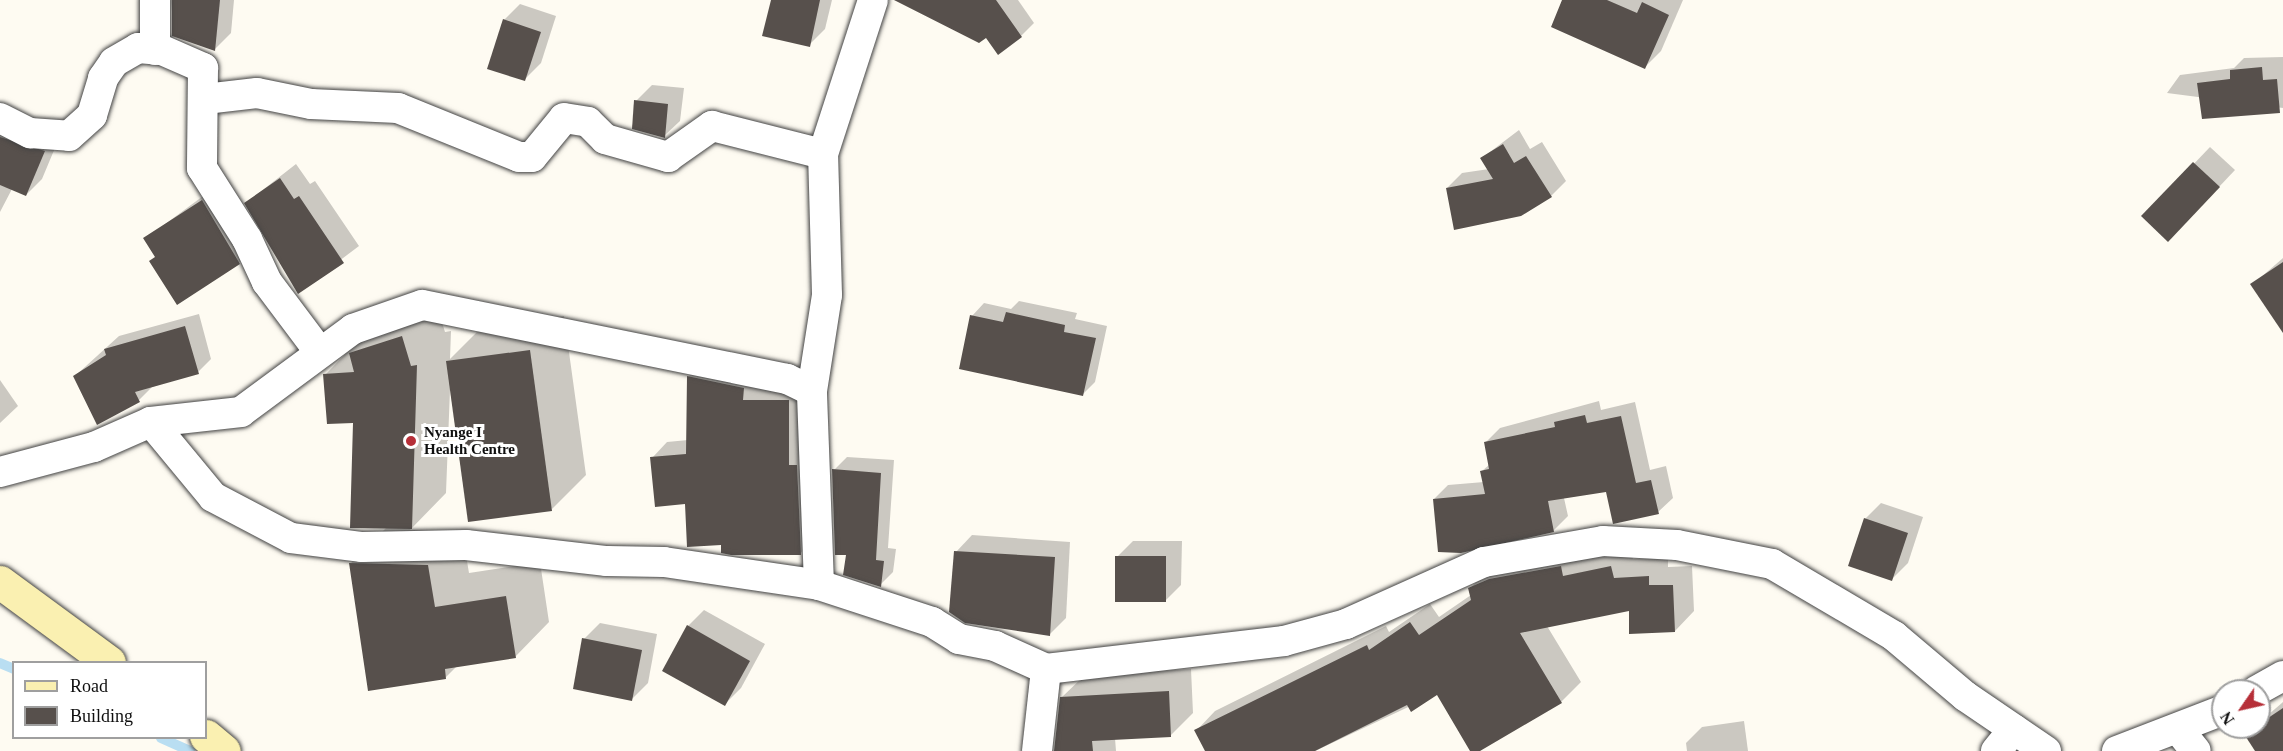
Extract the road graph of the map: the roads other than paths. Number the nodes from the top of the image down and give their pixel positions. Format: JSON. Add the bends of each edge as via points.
{"nodes":[{"id":1,"x":155,"y":0,"type":"edge"},
{"id":2,"x":873,"y":0,"type":"edge"},
{"id":3,"x":155,"y":50,"type":"junction"},
{"id":4,"x":205,"y":99,"type":"junction"},
{"id":5,"x":0,"y":118,"type":"edge"},
{"id":6,"x":823,"y":154,"type":"junction"},
{"id":7,"x":318,"y":350,"type":"junction"},
{"id":8,"x":812,"y":391,"type":"junction"},
{"id":9,"x":151,"y":422,"type":"junction"},
{"id":10,"x":0,"y":472,"type":"edge"},
{"id":11,"x":0,"y":582,"type":"edge"},
{"id":12,"x":819,"y":585,"type":"junction"},
{"id":13,"x":106,"y":661,"type":"edge"},
{"id":14,"x":1046,"y":669,"type":"junction"},
{"id":15,"x":2211,"y":720,"type":"edge"},
{"id":16,"x":207,"y":737,"type":"edge"},
{"id":17,"x":2005,"y":740,"type":"edge"},
{"id":18,"x":2187,"y":740,"type":"edge"},
{"id":19,"x":224,"y":751,"type":"edge"},
{"id":20,"x":1036,"y":751,"type":"edge"},
{"id":21,"x":2046,"y":751,"type":"edge"},
{"id":22,"x":2117,"y":751,"type":"edge"}],
"edges":[{"from":1,"to":3,"type":"street"},
{"from":2,"to":6,"type":"street"},
{"from":3,"to":4,"type":"street","via":[[202,68]]},
{"from":3,"to":5,"type":"street","via":[[138,48],[114,62],[103,78],[92,115],[69,136],[30,133]]},
{"from":4,"to":6,"type":"street","via":[[256,93],[311,104],[398,108],[519,157],[532,158],[564,118],[588,122],[605,139],[668,157],[712,126]]},
{"from":4,"to":7,"type":"street","via":[[198,126],[202,168],[247,239],[267,282]]},
{"from":6,"to":8,"type":"street","via":[[827,295]]},
{"from":7,"to":8,"type":"street","via":[[353,329],[422,305],[787,380]]},
{"from":7,"to":9,"type":"street","via":[[241,412]]},
{"from":8,"to":12,"type":"street"},
{"from":9,"to":10,"type":"street","via":[[94,447]]},
{"from":9,"to":12,"type":"street","via":[[213,497],[291,538],[362,547],[466,545],[607,561],[664,562]]},
{"from":11,"to":13,"type":"main road"},
{"from":12,"to":14,"type":"street","via":[[932,622],[959,639],[995,646]]},
{"from":14,"to":17,"type":"street","via":[[1284,641],[1346,624],[1484,562],[1528,551],[1603,541],[1677,545],[1772,564],[1894,636],[1965,696]]},
{"from":14,"to":20,"type":"street"},
{"from":15,"to":18,"type":"street"},
{"from":16,"to":19,"type":"main road"},
{"from":17,"to":21,"type":"street"},
{"from":18,"to":22,"type":"street"}]}
